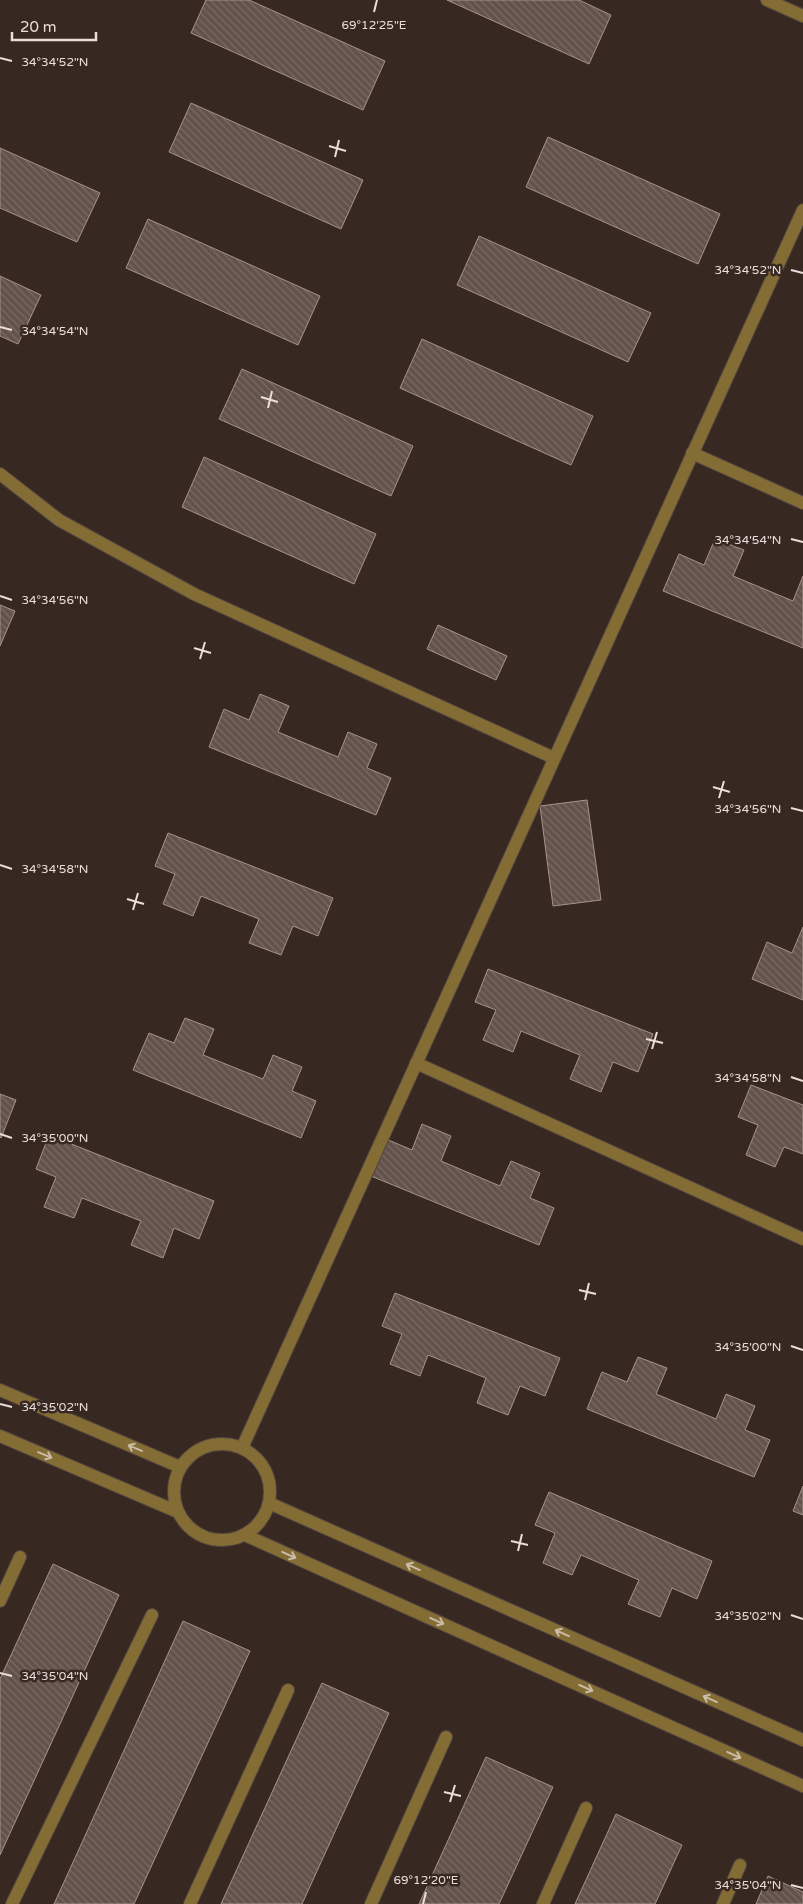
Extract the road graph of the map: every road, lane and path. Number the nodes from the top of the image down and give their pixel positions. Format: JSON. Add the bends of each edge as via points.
{"nodes":[{"id":1,"x":767,"y":0,"type":"edge"},
{"id":2,"x":803,"y":16,"type":"edge"},
{"id":3,"x":803,"y":210,"type":"edge"},
{"id":4,"x":692,"y":453,"type":"junction"},
{"id":5,"x":0,"y":474,"type":"edge"},
{"id":6,"x":803,"y":503,"type":"edge"},
{"id":7,"x":554,"y":758,"type":"junction"},
{"id":8,"x":416,"y":1063,"type":"junction"},
{"id":9,"x":803,"y":1239,"type":"edge"},
{"id":10,"x":0,"y":1390,"type":"edge"},
{"id":11,"x":0,"y":1436,"type":"edge"},
{"id":12,"x":242,"y":1448,"type":"junction"},
{"id":13,"x":180,"y":1467,"type":"junction"},
{"id":14,"x":269,"y":1503,"type":"junction"},
{"id":15,"x":178,"y":1512,"type":"junction"},
{"id":16,"x":245,"y":1535,"type":"junction"},
{"id":17,"x":20,"y":1557,"type":"dead end"},
{"id":18,"x":0,"y":1602,"type":"edge"},
{"id":19,"x":152,"y":1615,"type":"dead end"},
{"id":20,"x":288,"y":1690,"type":"dead end"},
{"id":21,"x":446,"y":1737,"type":"dead end"},
{"id":22,"x":803,"y":1740,"type":"edge"},
{"id":23,"x":803,"y":1786,"type":"edge"},
{"id":24,"x":586,"y":1808,"type":"dead end"},
{"id":25,"x":740,"y":1865,"type":"dead end"},
{"id":26,"x":12,"y":1904,"type":"edge"},
{"id":27,"x":190,"y":1904,"type":"edge"},
{"id":28,"x":371,"y":1904,"type":"edge"},
{"id":29,"x":543,"y":1904,"type":"edge"},
{"id":30,"x":723,"y":1904,"type":"edge"}],
"edges":[{"from":1,"to":2,"type":"street"},
{"from":3,"to":4,"type":"street"},
{"from":4,"to":6,"type":"street"},
{"from":4,"to":7,"type":"street"},
{"from":5,"to":7,"type":"street","via":[[59,520],[194,594]]},
{"from":7,"to":8,"type":"street"},
{"from":8,"to":9,"type":"street"},
{"from":8,"to":12,"type":"street"},
{"from":13,"to":10,"type":"street","one_way":true},
{"from":11,"to":15,"type":"street","one_way":true},
{"from":12,"to":13,"type":"street","via":[[214,1444],[189,1456]]},
{"from":12,"to":14,"type":"street","via":[[262,1465],[268,1477]]},
{"from":13,"to":15,"type":"street","via":[[174,1482]]},
{"from":14,"to":16,"type":"street","via":[[258,1524]]},
{"from":22,"to":14,"type":"street","one_way":true},
{"from":15,"to":16,"type":"street","via":[[187,1525],[214,1540]]},
{"from":16,"to":23,"type":"street","one_way":true},
{"from":17,"to":18,"type":"street"},
{"from":19,"to":26,"type":"street"},
{"from":20,"to":27,"type":"street"},
{"from":21,"to":28,"type":"street"},
{"from":24,"to":29,"type":"street"},
{"from":25,"to":30,"type":"street"}]}
